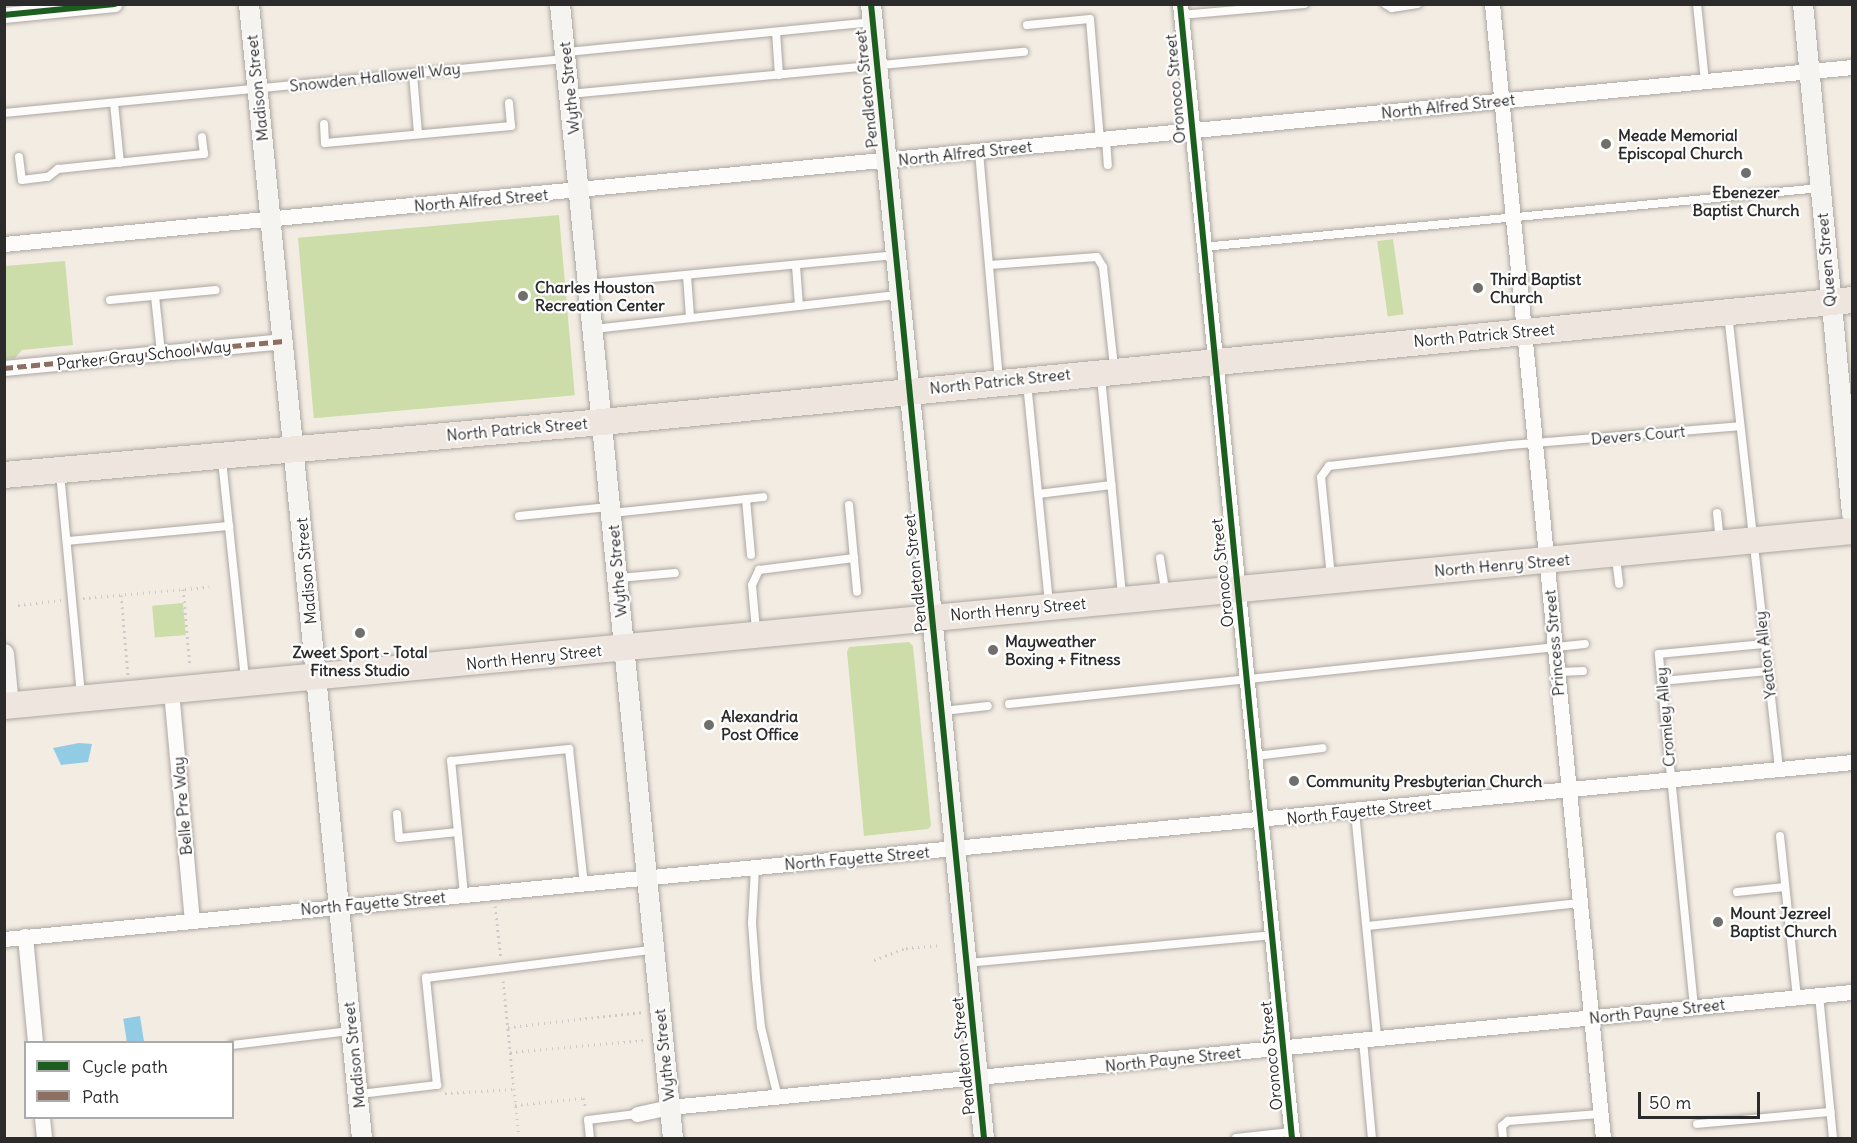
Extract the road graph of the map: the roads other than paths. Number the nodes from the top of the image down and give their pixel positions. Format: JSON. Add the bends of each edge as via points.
{"nodes":[{"id":1,"x":114,"y":4,"type":"edge"},
{"id":2,"x":249,"y":4,"type":"edge"},
{"id":3,"x":560,"y":4,"type":"edge"},
{"id":4,"x":1305,"y":4,"type":"edge"},
{"id":5,"x":1385,"y":4,"type":"edge"},
{"id":6,"x":1418,"y":4,"type":"edge"},
{"id":7,"x":1492,"y":4,"type":"edge"},
{"id":8,"x":1697,"y":4,"type":"edge"},
{"id":9,"x":1803,"y":4,"type":"edge"},
{"id":10,"x":1291,"y":5,"type":"edge"},
{"id":11,"x":1180,"y":10,"type":"edge"},
{"id":12,"x":872,"y":13,"type":"edge"},
{"id":13,"x":4,"y":15,"type":"edge"},
{"id":14,"x":1026,"y":25,"type":"dead end"},
{"id":15,"x":776,"y":32,"type":"junction"},
{"id":16,"x":1024,"y":52,"type":"dead end"},
{"id":17,"x":565,"y":56,"type":"junction"},
{"id":18,"x":877,"y":65,"type":"junction"},
{"id":19,"x":1852,"y":67,"type":"edge"},
{"id":20,"x":1809,"y":71,"type":"junction"},
{"id":21,"x":412,"y":74,"type":"junction"},
{"id":22,"x":779,"y":75,"type":"junction"},
{"id":23,"x":1705,"y":81,"type":"junction"},
{"id":24,"x":258,"y":89,"type":"junction"},
{"id":25,"x":569,"y":94,"type":"junction"},
{"id":26,"x":1501,"y":101,"type":"junction"},
{"id":27,"x":114,"y":102,"type":"junction"},
{"id":28,"x":509,"y":103,"type":"dead end"},
{"id":29,"x":4,"y":113,"type":"edge"},
{"id":30,"x":324,"y":124,"type":"dead end"},
{"id":31,"x":1192,"y":131,"type":"junction"},
{"id":32,"x":418,"y":134,"type":"junction"},
{"id":33,"x":202,"y":137,"type":"dead end"},
{"id":34,"x":1103,"y":140,"type":"junction"},
{"id":35,"x":979,"y":152,"type":"junction"},
{"id":36,"x":20,"y":157,"type":"dead end"},
{"id":37,"x":886,"y":161,"type":"junction"},
{"id":38,"x":120,"y":163,"type":"junction"},
{"id":39,"x":1108,"y":165,"type":"dead end"},
{"id":40,"x":1820,"y":188,"type":"junction"},
{"id":41,"x":579,"y":191,"type":"junction"},
{"id":42,"x":1513,"y":217,"type":"junction"},
{"id":43,"x":269,"y":218,"type":"junction"},
{"id":44,"x":4,"y":244,"type":"edge"},
{"id":45,"x":1203,"y":248,"type":"junction"},
{"id":46,"x":896,"y":255,"type":"junction"},
{"id":47,"x":990,"y":265,"type":"junction"},
{"id":48,"x":796,"y":266,"type":"junction"},
{"id":49,"x":687,"y":276,"type":"junction"},
{"id":50,"x":589,"y":284,"type":"junction"},
{"id":51,"x":216,"y":290,"type":"dead end"},
{"id":52,"x":901,"y":295,"type":"junction"},
{"id":53,"x":155,"y":296,"type":"junction"},
{"id":54,"x":110,"y":300,"type":"dead end"},
{"id":55,"x":1841,"y":301,"type":"edge"},
{"id":56,"x":799,"y":306,"type":"junction"},
{"id":57,"x":1728,"y":311,"type":"junction"},
{"id":58,"x":690,"y":317,"type":"junction"},
{"id":59,"x":594,"y":329,"type":"junction"},
{"id":60,"x":1524,"y":332,"type":"junction"},
{"id":61,"x":284,"y":341,"type":"junction"},
{"id":62,"x":160,"y":353,"type":"junction"},
{"id":63,"x":1213,"y":360,"type":"junction"},
{"id":64,"x":4,"y":369,"type":"edge"},
{"id":65,"x":1107,"y":371,"type":"junction"},
{"id":66,"x":1027,"y":379,"type":"junction"},
{"id":67,"x":1000,"y":381,"type":"junction"},
{"id":68,"x":910,"y":390,"type":"junction"},
{"id":69,"x":602,"y":422,"type":"junction"},
{"id":70,"x":1740,"y":426,"type":"junction"},
{"id":71,"x":1536,"y":445,"type":"junction"},
{"id":72,"x":294,"y":448,"type":"junction"},
{"id":73,"x":222,"y":455,"type":"junction"},
{"id":74,"x":60,"y":470,"type":"junction"},
{"id":75,"x":4,"y":476,"type":"edge"},
{"id":76,"x":1111,"y":485,"type":"junction"},
{"id":77,"x":1038,"y":494,"type":"junction"},
{"id":78,"x":763,"y":498,"type":"dead end"},
{"id":79,"x":746,"y":499,"type":"junction"},
{"id":80,"x":849,"y":505,"type":"dead end"},
{"id":81,"x":611,"y":509,"type":"junction"},
{"id":82,"x":1718,"y":513,"type":"dead end"},
{"id":83,"x":1852,"y":514,"type":"edge"},
{"id":84,"x":519,"y":516,"type":"dead end"},
{"id":85,"x":229,"y":526,"type":"junction"},
{"id":86,"x":1852,"y":531,"type":"edge"},
{"id":87,"x":67,"y":541,"type":"junction"},
{"id":88,"x":1751,"y":541,"type":"junction"},
{"id":89,"x":1720,"y":544,"type":"junction"},
{"id":90,"x":1616,"y":554,"type":"junction"},
{"id":91,"x":751,"y":555,"type":"dead end"},
{"id":92,"x":854,"y":558,"type":"junction"},
{"id":93,"x":1161,"y":558,"type":"dead end"},
{"id":94,"x":1547,"y":560,"type":"junction"},
{"id":95,"x":675,"y":573,"type":"dead end"},
{"id":96,"x":618,"y":578,"type":"junction"},
{"id":97,"x":1332,"y":580,"type":"junction"},
{"id":98,"x":1619,"y":584,"type":"dead end"},
{"id":99,"x":1237,"y":589,"type":"junction"},
{"id":100,"x":857,"y":592,"type":"dead end"},
{"id":101,"x":1165,"y":596,"type":"junction"},
{"id":102,"x":1123,"y":600,"type":"junction"},
{"id":103,"x":1049,"y":606,"type":"junction"},
{"id":104,"x":933,"y":617,"type":"junction"},
{"id":105,"x":756,"y":635,"type":"junction"},
{"id":106,"x":1585,"y":644,"type":"dead end"},
{"id":107,"x":1763,"y":644,"type":"junction"},
{"id":108,"x":1555,"y":646,"type":"junction"},
{"id":109,"x":624,"y":648,"type":"junction"},
{"id":110,"x":4,"y":654,"type":"edge"},
{"id":111,"x":1583,"y":670,"type":"dead end"},
{"id":112,"x":1767,"y":671,"type":"junction"},
{"id":113,"x":1557,"y":672,"type":"junction"},
{"id":114,"x":315,"y":678,"type":"junction"},
{"id":115,"x":1247,"y":679,"type":"junction"},
{"id":116,"x":1662,"y":681,"type":"junction"},
{"id":117,"x":246,"y":686,"type":"junction"},
{"id":118,"x":182,"y":691,"type":"junction"},
{"id":119,"x":81,"y":699,"type":"junction"},
{"id":120,"x":1009,"y":704,"type":"dead end"},
{"id":121,"x":7,"y":706,"type":"edge"},
{"id":122,"x":988,"y":706,"type":"dead end"},
{"id":123,"x":943,"y":711,"type":"junction"},
{"id":124,"x":1323,"y":748,"type":"dead end"},
{"id":125,"x":1255,"y":756,"type":"junction"},
{"id":126,"x":1852,"y":762,"type":"edge"},
{"id":127,"x":1779,"y":769,"type":"junction"},
{"id":128,"x":1671,"y":779,"type":"junction"},
{"id":129,"x":1568,"y":790,"type":"junction"},
{"id":130,"x":1355,"y":812,"type":"junction"},
{"id":131,"x":397,"y":814,"type":"dead end"},
{"id":132,"x":1262,"y":820,"type":"junction"},
{"id":133,"x":458,"y":832,"type":"junction"},
{"id":134,"x":1780,"y":836,"type":"dead end"},
{"id":135,"x":955,"y":849,"type":"junction"},
{"id":136,"x":755,"y":868,"type":"junction"},
{"id":137,"x":646,"y":878,"type":"junction"},
{"id":138,"x":584,"y":884,"type":"junction"},
{"id":139,"x":1785,"y":887,"type":"junction"},
{"id":140,"x":1737,"y":892,"type":"dead end"},
{"id":141,"x":464,"y":895,"type":"junction"},
{"id":142,"x":1580,"y":903,"type":"junction"},
{"id":143,"x":339,"y":907,"type":"junction"},
{"id":144,"x":192,"y":920,"type":"junction"},
{"id":145,"x":1367,"y":926,"type":"junction"},
{"id":146,"x":1273,"y":935,"type":"junction"},
{"id":147,"x":25,"y":936,"type":"junction"},
{"id":148,"x":4,"y":939,"type":"edge"},
{"id":149,"x":654,"y":950,"type":"junction"},
{"id":150,"x":967,"y":963,"type":"junction"},
{"id":151,"x":1852,"y":992,"type":"edge"},
{"id":152,"x":1819,"y":995,"type":"junction"},
{"id":153,"x":1797,"y":997,"type":"junction"},
{"id":154,"x":1694,"y":1007,"type":"junction"},
{"id":155,"x":1591,"y":1017,"type":"junction"},
{"id":156,"x":351,"y":1031,"type":"junction"},
{"id":157,"x":1370,"y":1039,"type":"junction"},
{"id":158,"x":35,"y":1041,"type":"edge"},
{"id":159,"x":234,"y":1045,"type":"edge"},
{"id":160,"x":1283,"y":1048,"type":"junction"},
{"id":161,"x":978,"y":1078,"type":"junction"},
{"id":162,"x":357,"y":1094,"type":"junction"},
{"id":163,"x":778,"y":1098,"type":"junction"},
{"id":164,"x":670,"y":1107,"type":"junction"},
{"id":165,"x":1830,"y":1112,"type":"junction"},
{"id":166,"x":637,"y":1114,"type":"joint"},
{"id":167,"x":1600,"y":1114,"type":"junction"},
{"id":168,"x":42,"y":1119,"type":"edge"},
{"id":169,"x":1697,"y":1125,"type":"dead end"},
{"id":170,"x":1292,"y":1135,"type":"edge"},
{"id":171,"x":44,"y":1138,"type":"edge"},
{"id":172,"x":362,"y":1138,"type":"edge"},
{"id":173,"x":590,"y":1138,"type":"edge"},
{"id":174,"x":673,"y":1138,"type":"edge"},
{"id":175,"x":984,"y":1138,"type":"edge"},
{"id":176,"x":1236,"y":1138,"type":"edge"},
{"id":177,"x":1372,"y":1138,"type":"edge"},
{"id":178,"x":1503,"y":1138,"type":"edge"},
{"id":179,"x":1603,"y":1138,"type":"edge"},
{"id":180,"x":1833,"y":1138,"type":"edge"}],
"edges":[{"from":1,"to":13,"type":"street"},
{"from":2,"to":24,"type":"street","name":"Madison Street"},
{"from":3,"to":17,"type":"street","name":"Wythe Street"},
{"from":4,"to":10,"type":"lane"},
{"from":5,"to":6,"type":"lane"},
{"from":7,"to":26,"type":"street","name":"Princess Street"},
{"from":8,"to":23,"type":"lane"},
{"from":9,"to":20,"type":"street","name":"Queen Street"},
{"from":10,"to":11,"type":"lane"},
{"from":11,"to":31,"type":"street","name":"Oronoco Street"},
{"from":12,"to":15,"type":"lane","name":"Snowden Hallowell Way"},
{"from":12,"to":18,"type":"street","name":"Pendleton Street"},
{"from":14,"to":34,"type":"lane","via":[[1090,19]]},
{"from":15,"to":17,"type":"lane","name":"Snowden Hallowell Way"},
{"from":15,"to":22,"type":"lane"},
{"from":16,"to":18,"type":"lane"},
{"from":17,"to":21,"type":"lane","name":"Snowden Hallowell Way"},
{"from":17,"to":25,"type":"street","name":"Wythe Street"},
{"from":18,"to":22,"type":"lane"},
{"from":18,"to":37,"type":"street","name":"Pendleton Street"},
{"from":19,"to":20,"type":"street","name":"North Alfred Street"},
{"from":20,"to":23,"type":"street","name":"North Alfred Street"},
{"from":20,"to":40,"type":"street","name":"Queen Street"},
{"from":21,"to":24,"type":"lane","name":"Snowden Hallowell Way"},
{"from":21,"to":32,"type":"lane"},
{"from":22,"to":25,"type":"lane"},
{"from":23,"to":26,"type":"street","name":"North Alfred Street"},
{"from":24,"to":27,"type":"lane","name":"Snowden Hallowell Way"},
{"from":24,"to":43,"type":"street","name":"Madison Street"},
{"from":25,"to":41,"type":"street","name":"Wythe Street"},
{"from":26,"to":31,"type":"street","name":"North Alfred Street"},
{"from":26,"to":42,"type":"street","name":"Princess Street"},
{"from":27,"to":29,"type":"lane","name":"Snowden Hallowell Way"},
{"from":27,"to":38,"type":"lane"},
{"from":28,"to":32,"type":"lane","via":[[511,126]]},
{"from":30,"to":32,"type":"lane","via":[[325,143]]},
{"from":31,"to":34,"type":"street","name":"North Alfred Street"},
{"from":31,"to":45,"type":"street","name":"Oronoco Street"},
{"from":33,"to":38,"type":"lane","via":[[204,154]]},
{"from":34,"to":35,"type":"street","name":"North Alfred Street"},
{"from":34,"to":39,"type":"lane"},
{"from":35,"to":37,"type":"street","name":"North Alfred Street"},
{"from":35,"to":47,"type":"lane"},
{"from":36,"to":38,"type":"lane","via":[[22,180],[48,177],[58,169]]},
{"from":37,"to":41,"type":"street","name":"North Alfred Street"},
{"from":37,"to":46,"type":"street","name":"Pendleton Street"},
{"from":40,"to":42,"type":"lane","via":[[1629,203]]},
{"from":40,"to":55,"type":"street","name":"Queen Street"},
{"from":41,"to":43,"type":"street","name":"North Alfred Street"},
{"from":41,"to":50,"type":"street","name":"Wythe Street"},
{"from":42,"to":45,"type":"lane"},
{"from":42,"to":60,"type":"street","name":"Princess Street"},
{"from":43,"to":44,"type":"street","name":"North Alfred Street"},
{"from":43,"to":61,"type":"street","name":"Madison Street"},
{"from":45,"to":63,"type":"street","name":"Oronoco Street"},
{"from":46,"to":48,"type":"lane"},
{"from":46,"to":52,"type":"street","name":"Pendleton Street"},
{"from":47,"to":65,"type":"lane","via":[[1097,256],[1103,267]]},
{"from":47,"to":67,"type":"lane"},
{"from":48,"to":49,"type":"lane"},
{"from":48,"to":56,"type":"lane"},
{"from":49,"to":50,"type":"lane"},
{"from":49,"to":58,"type":"lane"},
{"from":50,"to":59,"type":"street","name":"Wythe Street"},
{"from":51,"to":53,"type":"lane"},
{"from":52,"to":56,"type":"lane"},
{"from":52,"to":68,"type":"street","name":"Pendleton Street"},
{"from":53,"to":54,"type":"lane"},
{"from":53,"to":62,"type":"lane"},
{"from":55,"to":57,"type":"highway","name":"North Patrick Street"},
{"from":55,"to":83,"type":"street","name":"Queen Street"},
{"from":56,"to":58,"type":"lane"},
{"from":57,"to":60,"type":"highway","name":"North Patrick Street"},
{"from":57,"to":70,"type":"lane","name":"Yeaton Alley"},
{"from":58,"to":59,"type":"lane"},
{"from":59,"to":69,"type":"street","name":"Wythe Street"},
{"from":60,"to":63,"type":"highway","name":"North Patrick Street"},
{"from":60,"to":71,"type":"street","name":"Princess Street"},
{"from":61,"to":62,"type":"street","name":"Parker Gray School Way"},
{"from":61,"to":72,"type":"street","name":"Madison Street"},
{"from":62,"to":64,"type":"street","name":"Parker Gray School Way"},
{"from":63,"to":65,"type":"highway","name":"North Patrick Street"},
{"from":63,"to":99,"type":"street","name":"Oronoco Street"},
{"from":65,"to":66,"type":"highway","name":"North Patrick Street"},
{"from":65,"to":76,"type":"lane"},
{"from":66,"to":67,"type":"highway","name":"North Patrick Street"},
{"from":66,"to":77,"type":"lane"},
{"from":67,"to":68,"type":"highway","name":"North Patrick Street"},
{"from":68,"to":69,"type":"highway","name":"North Patrick Street"},
{"from":68,"to":104,"type":"street","name":"Pendleton Street"},
{"from":69,"to":72,"type":"highway","name":"North Patrick Street"},
{"from":69,"to":81,"type":"street","name":"Wythe Street"},
{"from":70,"to":71,"type":"lane","name":"Devers Court"},
{"from":70,"to":88,"type":"lane","name":"Yeaton Alley"},
{"from":71,"to":94,"type":"street","name":"Princess Street"},
{"from":71,"to":97,"type":"lane","name":"Devers Court","via":[[1329,466],[1321,477]]},
{"from":72,"to":73,"type":"highway","name":"North Patrick Street"},
{"from":72,"to":114,"type":"street","name":"Madison Street"},
{"from":73,"to":74,"type":"highway","name":"North Patrick Street"},
{"from":73,"to":85,"type":"lane"},
{"from":74,"to":75,"type":"highway","name":"North Patrick Street"},
{"from":74,"to":87,"type":"lane"},
{"from":76,"to":77,"type":"lane"},
{"from":76,"to":102,"type":"lane"},
{"from":77,"to":103,"type":"lane"},
{"from":78,"to":79,"type":"lane"},
{"from":79,"to":81,"type":"lane"},
{"from":79,"to":91,"type":"lane"},
{"from":80,"to":92,"type":"lane"},
{"from":81,"to":84,"type":"lane"},
{"from":81,"to":96,"type":"street","name":"Wythe Street"},
{"from":82,"to":89,"type":"lane"},
{"from":85,"to":87,"type":"lane"},
{"from":85,"to":117,"type":"lane"},
{"from":86,"to":88,"type":"highway","name":"North Henry Street"},
{"from":87,"to":119,"type":"lane"},
{"from":88,"to":89,"type":"highway","name":"North Henry Street"},
{"from":88,"to":107,"type":"lane","name":"Yeaton Alley"},
{"from":89,"to":90,"type":"highway","name":"North Henry Street"},
{"from":90,"to":94,"type":"highway","name":"North Henry Street"},
{"from":90,"to":98,"type":"lane"},
{"from":92,"to":100,"type":"lane"},
{"from":92,"to":105,"type":"lane","via":[[759,570],[752,585]]},
{"from":93,"to":101,"type":"lane"},
{"from":94,"to":97,"type":"highway","name":"North Henry Street"},
{"from":94,"to":108,"type":"street","name":"Princess Street"},
{"from":95,"to":96,"type":"lane"},
{"from":96,"to":109,"type":"street","name":"Wythe Street"},
{"from":97,"to":99,"type":"highway","name":"North Henry Street"},
{"from":99,"to":101,"type":"highway","name":"North Henry Street"},
{"from":99,"to":115,"type":"street","name":"Oronoco Street"},
{"from":101,"to":102,"type":"highway","name":"North Henry Street"},
{"from":102,"to":103,"type":"highway","name":"North Henry Street"},
{"from":103,"to":104,"type":"highway","name":"North Henry Street"},
{"from":104,"to":105,"type":"highway","name":"North Henry Street"},
{"from":104,"to":123,"type":"street","name":"Pendleton Street"},
{"from":105,"to":109,"type":"highway","name":"North Henry Street"},
{"from":106,"to":108,"type":"lane"},
{"from":107,"to":112,"type":"lane","name":"Yeaton Alley"},
{"from":107,"to":116,"type":"lane","name":"Cromley Alley","via":[[1659,654]]},
{"from":108,"to":113,"type":"street","name":"Princess Street"},
{"from":108,"to":115,"type":"lane","via":[[1510,654]]},
{"from":109,"to":114,"type":"highway","name":"North Henry Street"},
{"from":109,"to":137,"type":"street","name":"Wythe Street"},
{"from":110,"to":121,"type":"street"},
{"from":111,"to":113,"type":"lane"},
{"from":112,"to":116,"type":"lane"},
{"from":112,"to":127,"type":"lane","name":"Yeaton Alley"},
{"from":113,"to":129,"type":"street","name":"Princess Street"},
{"from":114,"to":117,"type":"highway","name":"North Henry Street"},
{"from":114,"to":143,"type":"street","name":"Madison Street"},
{"from":115,"to":120,"type":"lane"},
{"from":115,"to":125,"type":"street","name":"Oronoco Street"},
{"from":116,"to":128,"type":"lane","name":"Cromley Alley"},
{"from":117,"to":118,"type":"highway","name":"North Henry Street"},
{"from":118,"to":119,"type":"highway","name":"North Henry Street"},
{"from":118,"to":144,"type":"street","name":"Belle Pre Way"},
{"from":119,"to":121,"type":"highway","name":"North Henry Street"},
{"from":122,"to":123,"type":"lane"},
{"from":123,"to":135,"type":"street","name":"Pendleton Street"},
{"from":124,"to":125,"type":"lane"},
{"from":125,"to":132,"type":"street","name":"Oronoco Street"},
{"from":126,"to":127,"type":"street","name":"North Fayette Street"},
{"from":127,"to":128,"type":"street","name":"North Fayette Street"},
{"from":128,"to":129,"type":"street","name":"North Fayette Street"},
{"from":128,"to":154,"type":"lane","name":"Cromley Alley"},
{"from":129,"to":130,"type":"street","name":"North Fayette Street"},
{"from":129,"to":142,"type":"street","name":"Princess Street"},
{"from":130,"to":132,"type":"street","name":"North Fayette Street"},
{"from":130,"to":145,"type":"lane"},
{"from":131,"to":133,"type":"lane","via":[[399,837]]},
{"from":132,"to":135,"type":"street","name":"North Fayette Street"},
{"from":132,"to":146,"type":"street","name":"Oronoco Street"},
{"from":133,"to":138,"type":"lane","via":[[451,761],[569,749]]},
{"from":133,"to":141,"type":"lane"},
{"from":134,"to":139,"type":"lane"},
{"from":135,"to":136,"type":"street","name":"North Fayette Street"},
{"from":135,"to":150,"type":"street","name":"Pendleton Street"},
{"from":136,"to":137,"type":"street","name":"North Fayette Street"},
{"from":136,"to":163,"type":"lane","via":[[752,922],[756,978],[761,1027]]},
{"from":137,"to":138,"type":"street","name":"North Fayette Street"},
{"from":137,"to":149,"type":"street","name":"Wythe Street"},
{"from":138,"to":141,"type":"street","name":"North Fayette Street"},
{"from":139,"to":140,"type":"lane"},
{"from":139,"to":153,"type":"lane"},
{"from":141,"to":143,"type":"street","name":"North Fayette Street"},
{"from":142,"to":145,"type":"lane"},
{"from":142,"to":155,"type":"street","name":"Princess Street"},
{"from":143,"to":144,"type":"street","name":"North Fayette Street"},
{"from":143,"to":156,"type":"street","name":"Madison Street"},
{"from":144,"to":147,"type":"street","name":"North Fayette Street"},
{"from":145,"to":157,"type":"lane"},
{"from":146,"to":150,"type":"lane"},
{"from":146,"to":160,"type":"street","name":"Oronoco Street"},
{"from":147,"to":148,"type":"street","name":"North Fayette Street"},
{"from":147,"to":158,"type":"street"},
{"from":149,"to":162,"type":"lane","via":[[426,978],[437,1085]]},
{"from":149,"to":164,"type":"street","name":"Wythe Street"},
{"from":150,"to":161,"type":"street","name":"Pendleton Street"},
{"from":151,"to":152,"type":"street","name":"North Payne Street"},
{"from":152,"to":153,"type":"street","name":"North Payne Street"},
{"from":152,"to":165,"type":"lane"},
{"from":153,"to":154,"type":"street","name":"North Payne Street"},
{"from":154,"to":155,"type":"street","name":"North Payne Street"},
{"from":155,"to":157,"type":"street","name":"North Payne Street"},
{"from":155,"to":167,"type":"street","name":"Princess Street"},
{"from":156,"to":159,"type":"lane"},
{"from":156,"to":162,"type":"street","name":"Madison Street"},
{"from":157,"to":160,"type":"street","name":"North Payne Street"},
{"from":157,"to":177,"type":"lane"},
{"from":160,"to":161,"type":"street","name":"North Payne Street"},
{"from":160,"to":170,"type":"street","name":"Oronoco Street"},
{"from":161,"to":163,"type":"street","name":"North Payne Street"},
{"from":161,"to":175,"type":"street","name":"Pendleton Street"},
{"from":162,"to":172,"type":"street","name":"Madison Street"},
{"from":163,"to":164,"type":"street","name":"North Payne Street"},
{"from":164,"to":166,"type":"street","name":"North Payne Street"},
{"from":164,"to":174,"type":"street","name":"Wythe Street"},
{"from":165,"to":169,"type":"lane"},
{"from":165,"to":180,"type":"lane"},
{"from":166,"to":173,"type":"lane","via":[[588,1120]]},
{"from":167,"to":178,"type":"lane","via":[[1508,1121],[1502,1126]]},
{"from":167,"to":179,"type":"street","name":"Princess Street"},
{"from":168,"to":171,"type":"street"},
{"from":170,"to":176,"type":"lane"}]}
